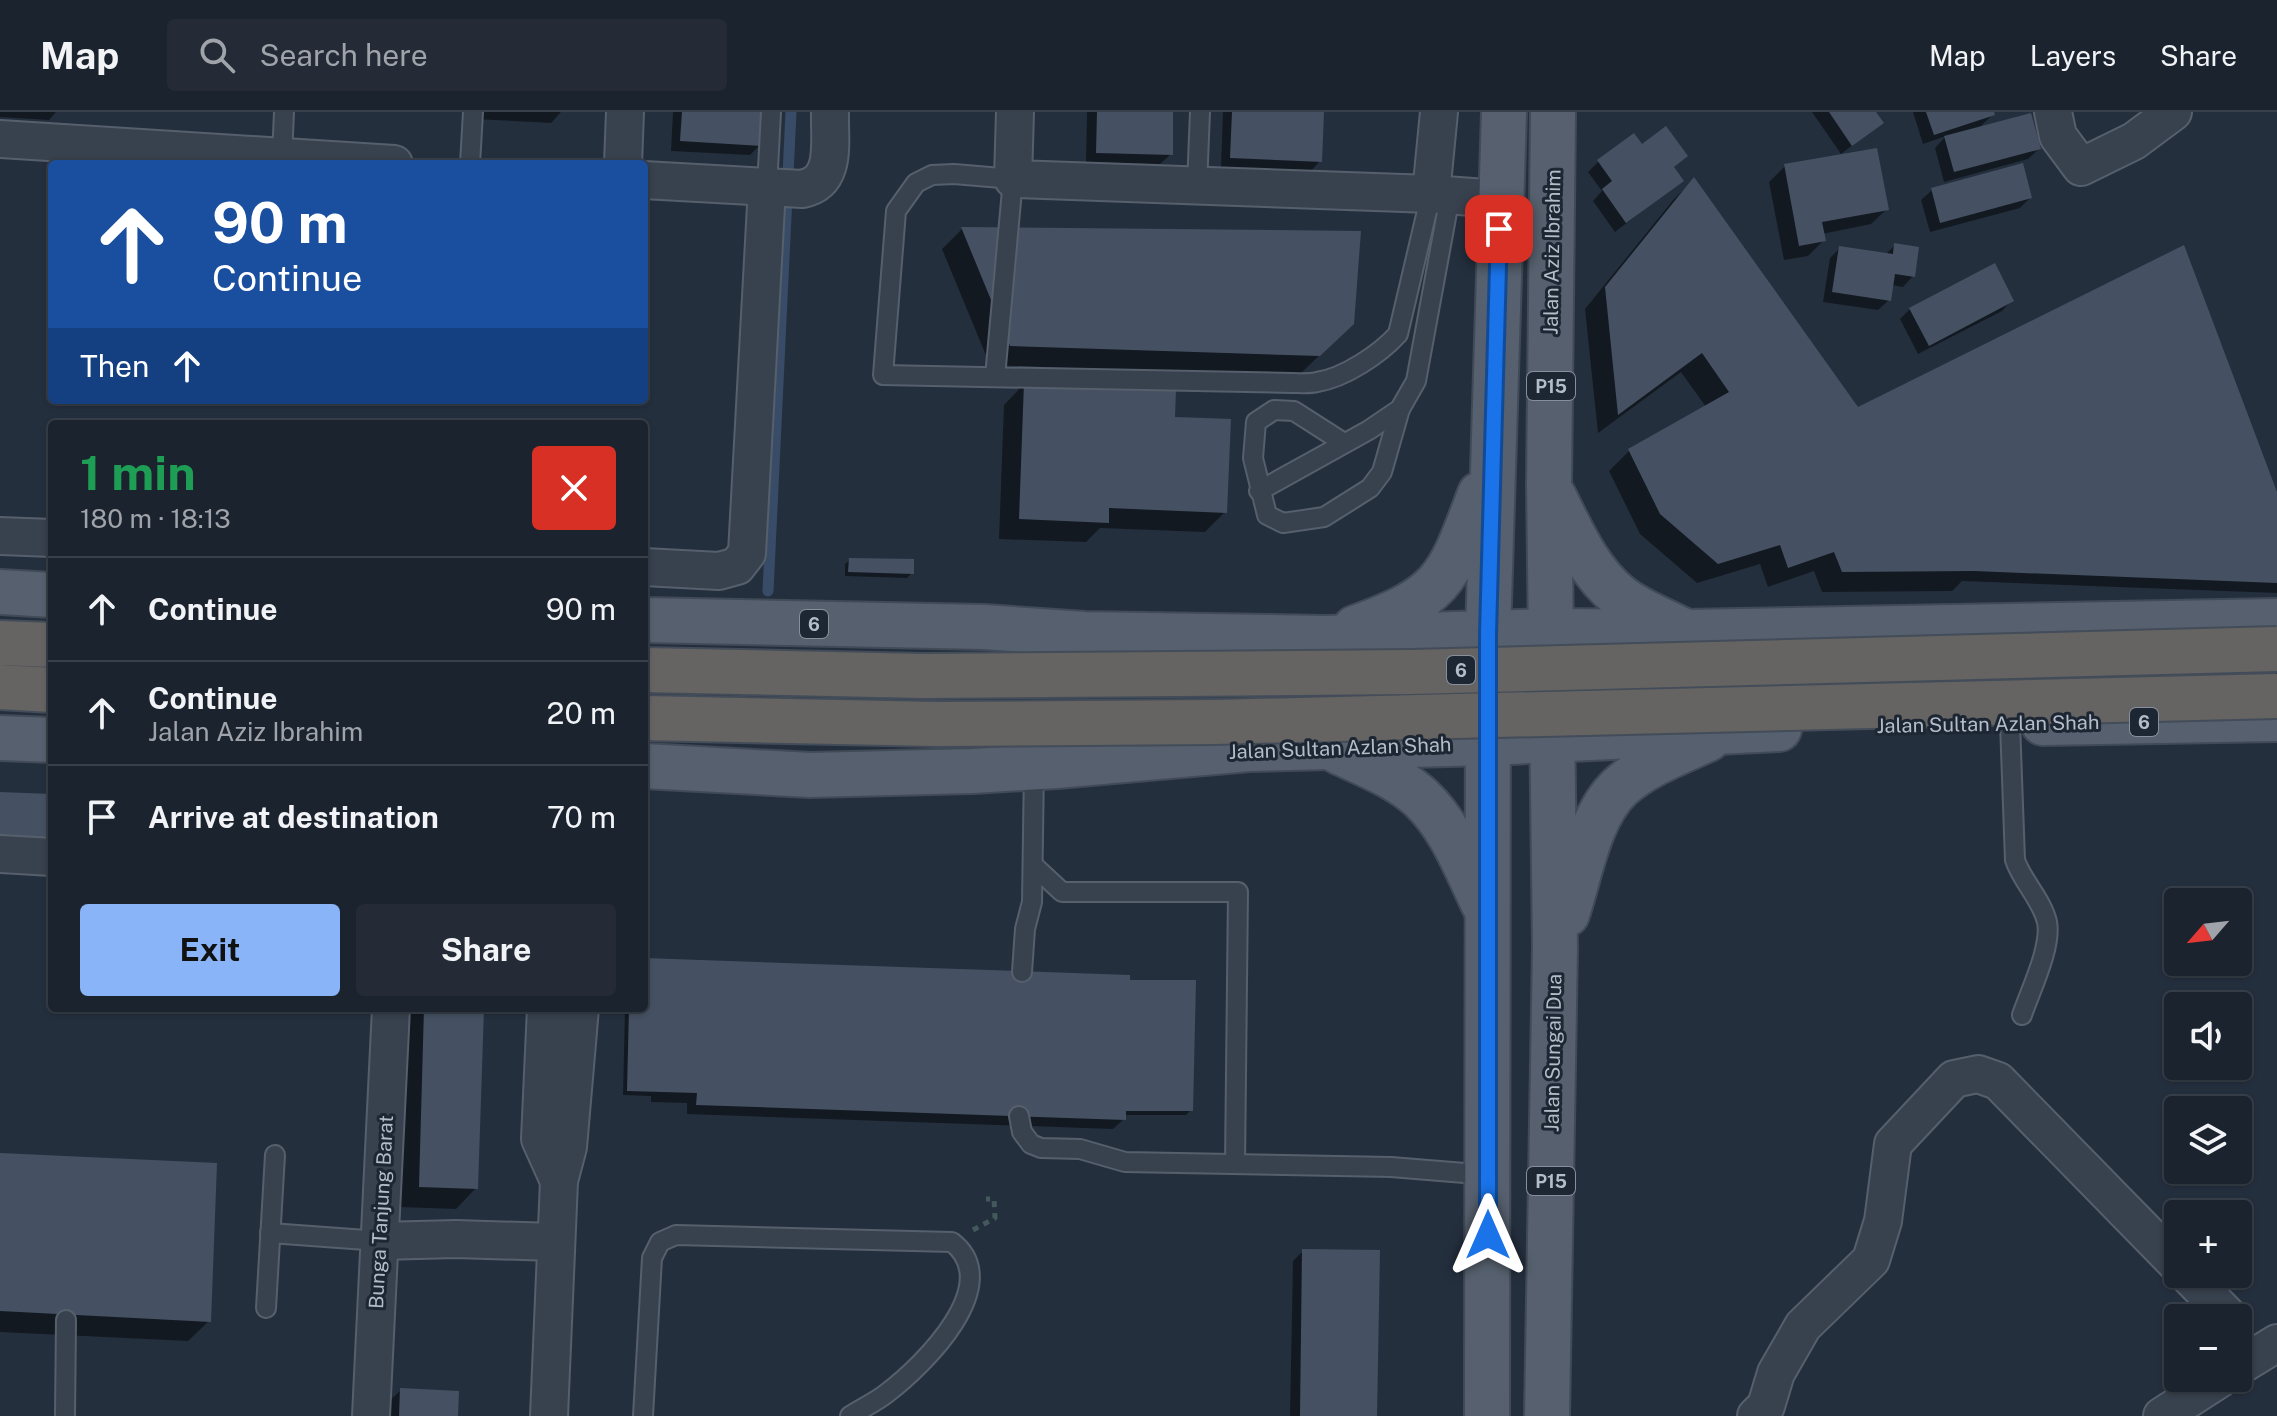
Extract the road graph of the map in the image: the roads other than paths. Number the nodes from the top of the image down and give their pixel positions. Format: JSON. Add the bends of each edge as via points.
{"nodes":[{"id":1,"x":284,"y":112,"type":"edge"},
{"id":2,"x":473,"y":112,"type":"edge"},
{"id":3,"x":625,"y":112,"type":"edge"},
{"id":4,"x":771,"y":112,"type":"edge"},
{"id":5,"x":830,"y":112,"type":"edge"},
{"id":6,"x":1015,"y":112,"type":"edge"},
{"id":7,"x":1200,"y":112,"type":"edge"},
{"id":8,"x":1439,"y":112,"type":"edge"},
{"id":9,"x":1504,"y":112,"type":"edge"},
{"id":10,"x":1553,"y":112,"type":"edge"},
{"id":11,"x":2053,"y":112,"type":"edge"},
{"id":12,"x":2173,"y":112,"type":"edge"},
{"id":13,"x":0,"y":139,"type":"edge"},
{"id":14,"x":282,"y":157,"type":"junction"},
{"id":15,"x":330,"y":160,"type":"edge"},
{"id":16,"x":470,"y":160,"type":"edge"},
{"id":17,"x":623,"y":160,"type":"edge"},
{"id":18,"x":1013,"y":179,"type":"junction"},
{"id":19,"x":648,"y":180,"type":"edge"},
{"id":20,"x":1197,"y":186,"type":"junction"},
{"id":21,"x":785,"y":188,"type":"junction"},
{"id":22,"x":1441,"y":195,"type":"junction"},
{"id":23,"x":1500,"y":199,"type":"junction"},
{"id":24,"x":995,"y":377,"type":"junction"},
{"id":25,"x":1400,"y":409,"type":"junction"},
{"id":26,"x":1344,"y":443,"type":"junction"},
{"id":27,"x":1492,"y":463,"type":"junction"},
{"id":28,"x":1549,"y":485,"type":"junction"},
{"id":29,"x":1259,"y":491,"type":"junction"},
{"id":30,"x":0,"y":536,"type":"edge"},
{"id":31,"x":48,"y":538,"type":"edge"},
{"id":32,"x":648,"y":567,"type":"edge"},
{"id":33,"x":0,"y":592,"type":"edge"},
{"id":34,"x":48,"y":595,"type":"edge"},
{"id":35,"x":648,"y":620,"type":"edge"},
{"id":36,"x":2277,"y":621,"type":"edge"},
{"id":37,"x":984,"y":627,"type":"junction"},
{"id":38,"x":1551,"y":631,"type":"junction"},
{"id":39,"x":1686,"y":632,"type":"junction"},
{"id":40,"x":1488,"y":634,"type":"junction"},
{"id":41,"x":1326,"y":638,"type":"junction"},
{"id":42,"x":0,"y":643,"type":"edge"},
{"id":43,"x":48,"y":645,"type":"edge"},
{"id":44,"x":2277,"y":649,"type":"edge"},
{"id":45,"x":648,"y":670,"type":"edge"},
{"id":46,"x":0,"y":687,"type":"edge"},
{"id":47,"x":48,"y":690,"type":"edge"},
{"id":48,"x":2277,"y":696,"type":"edge"},
{"id":49,"x":648,"y":718,"type":"edge"},
{"id":50,"x":2277,"y":719,"type":"edge"},
{"id":51,"x":2010,"y":723,"type":"junction"},
{"id":52,"x":1724,"y":731,"type":"junction"},
{"id":53,"x":0,"y":738,"type":"edge"},
{"id":54,"x":1553,"y":739,"type":"junction"},
{"id":55,"x":48,"y":740,"type":"edge"},
{"id":56,"x":1489,"y":743,"type":"junction"},
{"id":57,"x":1332,"y":749,"type":"junction"},
{"id":58,"x":648,"y":766,"type":"edge"},
{"id":59,"x":1034,"y":767,"type":"junction"},
{"id":60,"x":973,"y":771,"type":"junction"},
{"id":61,"x":0,"y":854,"type":"edge"},
{"id":62,"x":48,"y":857,"type":"edge"},
{"id":63,"x":1033,"y":865,"type":"junction"},
{"id":64,"x":1488,"y":914,"type":"junction"},
{"id":65,"x":1555,"y":947,"type":"junction"},
{"id":66,"x":1022,"y":972,"type":"dead end"},
{"id":67,"x":391,"y":1012,"type":"edge"},
{"id":68,"x":546,"y":1012,"type":"edge"},
{"id":69,"x":580,"y":1012,"type":"edge"},
{"id":70,"x":2022,"y":1015,"type":"dead end"},
{"id":71,"x":1019,"y":1116,"type":"dead end"},
{"id":72,"x":275,"y":1155,"type":"dead end"},
{"id":73,"x":1235,"y":1164,"type":"junction"},
{"id":74,"x":1489,"y":1175,"type":"junction"},
{"id":75,"x":559,"y":1181,"type":"junction"},
{"id":76,"x":270,"y":1233,"type":"junction"},
{"id":77,"x":380,"y":1241,"type":"junction"},
{"id":78,"x":554,"y":1242,"type":"junction"},
{"id":79,"x":2164,"y":1251,"type":"edge"},
{"id":80,"x":2201,"y":1288,"type":"edge"},
{"id":81,"x":2216,"y":1304,"type":"edge"},
{"id":82,"x":266,"y":1308,"type":"dead end"},
{"id":83,"x":66,"y":1320,"type":"dead end"},
{"id":84,"x":2199,"y":1392,"type":"edge"},
{"id":85,"x":65,"y":1416,"type":"edge"},
{"id":86,"x":371,"y":1416,"type":"edge"},
{"id":87,"x":549,"y":1416,"type":"edge"},
{"id":88,"x":643,"y":1416,"type":"edge"},
{"id":89,"x":850,"y":1416,"type":"edge"},
{"id":90,"x":1487,"y":1416,"type":"edge"},
{"id":91,"x":1547,"y":1416,"type":"edge"},
{"id":92,"x":1756,"y":1416,"type":"edge"},
{"id":93,"x":2162,"y":1416,"type":"edge"}],
"edges":[{"from":1,"to":14,"type":"lane"},
{"from":2,"to":16,"type":"lane"},
{"from":3,"to":17,"type":"street"},
{"from":4,"to":21,"type":"lane"},
{"from":5,"to":21,"type":"street","via":[[828,169],[821,181],[813,187]]},
{"from":6,"to":18,"type":"street"},
{"from":7,"to":20,"type":"lane"},
{"from":8,"to":22,"type":"street"},
{"from":9,"to":23,"type":"main road"},
{"from":10,"to":28,"type":"main road","name":"Jalan Aziz Ibrahim","number":"P15"},
{"from":11,"to":12,"type":"street","via":[[2058,136],[2081,167],[2134,141]]},
{"from":13,"to":14,"type":"street"},
{"from":14,"to":15,"type":"street"},
{"from":18,"to":20,"type":"street"},
{"from":18,"to":24,"type":"lane"},
{"from":18,"to":24,"type":"lane","via":[[932,175],[916,183],[896,211],[883,375]]},
{"from":19,"to":21,"type":"street"},
{"from":20,"to":22,"type":"street"},
{"from":21,"to":32,"type":"street","via":[[747,553],[737,566],[719,571]]},
{"from":22,"to":23,"type":"street"},
{"from":22,"to":24,"type":"lane","via":[[1398,334],[1353,368],[1319,382]]},
{"from":22,"to":25,"type":"lane","via":[[1416,381]]},
{"from":23,"to":27,"type":"main road"},
{"from":25,"to":26,"type":"lane"},
{"from":25,"to":29,"type":"lane","via":[[1382,472],[1370,488],[1324,517],[1283,523],[1267,515]]},
{"from":26,"to":29,"type":"lane"},
{"from":26,"to":29,"type":"lane","via":[[1294,411],[1274,410],[1256,422],[1253,458]]},
{"from":27,"to":40,"type":"main road"},
{"from":27,"to":41,"type":"main road","via":[[1455,558],[1426,597]]},
{"from":28,"to":38,"type":"main road","name":"Jalan Aziz Ibrahim","number":"P15"},
{"from":28,"to":39,"type":"main road","via":[[1596,572],[1619,596]]},
{"from":30,"to":31,"type":"street"},
{"from":33,"to":34,"type":"main road"},
{"from":35,"to":37,"type":"main road","number":"6"},
{"from":36,"to":39,"type":"main road","number":"6"},
{"from":37,"to":41,"type":"main road","number":"6"},
{"from":37,"to":60,"type":"main road","via":[[1023,665],[1032,689],[1030,716],[1020,735]]},
{"from":38,"to":39,"type":"main road","number":"6"},
{"from":38,"to":40,"type":"main road","number":"6"},
{"from":38,"to":54,"type":"main road","number":"P15"},
{"from":40,"to":41,"type":"main road","number":"6"},
{"from":40,"to":56,"type":"main road"},
{"from":42,"to":43,"type":"highway"},
{"from":44,"to":45,"type":"highway","number":"6","bridge":true,"via":[[1381,672],[922,676]]},
{"from":46,"to":47,"type":"highway"},
{"from":48,"to":49,"type":"highway","name":"Jalan Sultan Azlan Shah","number":"6","bridge":true,"via":[[1199,722]]},
{"from":50,"to":51,"type":"main road","name":"Jalan Sultan Azlan Shah","number":"6"},
{"from":51,"to":52,"type":"main road","name":"Jalan Sultan Azlan Shah","number":"6"},
{"from":51,"to":70,"type":"lane","via":[[2015,860],[2046,921],[2048,938]]},
{"from":52,"to":54,"type":"main road","name":"Jalan Sultan Azlan Shah","number":"6"},
{"from":52,"to":65,"type":"main road","via":[[1644,770],[1605,804]]},
{"from":53,"to":55,"type":"main road"},
{"from":54,"to":56,"type":"main road","name":"Jalan Sultan Azlan Shah","number":"6"},
{"from":54,"to":65,"type":"main road","name":"Jalan Sungai Dua","number":"P15"},
{"from":56,"to":57,"type":"main road","name":"Jalan Sultan Azlan Shah","number":"6"},
{"from":56,"to":64,"type":"main road"},
{"from":57,"to":59,"type":"main road","name":"Jalan Sultan Azlan Shah","number":"6","via":[[1249,749]]},
{"from":57,"to":64,"type":"main road","via":[[1392,777],[1420,797],[1442,822]]},
{"from":58,"to":60,"type":"main road","name":"Jalan Sultan Azlan Shah","number":"6","via":[[810,775]]},
{"from":59,"to":60,"type":"main road","name":"Jalan Sultan Azlan Shah","number":"6"},
{"from":59,"to":63,"type":"lane"},
{"from":61,"to":62,"type":"street"},
{"from":63,"to":66,"type":"lane"},
{"from":63,"to":73,"type":"lane","via":[[1062,892],[1238,892]]},
{"from":64,"to":74,"type":"main road"},
{"from":65,"to":91,"type":"main road","name":"Jalan Sungai Dua","number":"P15"},
{"from":67,"to":77,"type":"street","name":"Bunga Tanjung Barat"},
{"from":68,"to":75,"type":"street","via":[[540,1139]]},
{"from":69,"to":75,"type":"street","via":[[568,1147]]},
{"from":71,"to":73,"type":"lane","via":[[1022,1132],[1041,1148],[1080,1149],[1125,1162]]},
{"from":72,"to":76,"type":"lane"},
{"from":73,"to":74,"type":"lane"},
{"from":74,"to":90,"type":"main road"},
{"from":75,"to":78,"type":"street"},
{"from":76,"to":77,"type":"lane"},
{"from":76,"to":82,"type":"lane"},
{"from":77,"to":78,"type":"street"},
{"from":77,"to":86,"type":"street","name":"Bunga Tanjung Barat"},
{"from":78,"to":87,"type":"street"},
{"from":79,"to":92,"type":"street","via":[[1998,1081],[1978,1074],[1954,1079],[1893,1144],[1883,1221],[1871,1260],[1803,1326],[1776,1373],[1766,1406]]},
{"from":80,"to":81,"type":"street"},
{"from":83,"to":85,"type":"lane"},
{"from":84,"to":93,"type":"street"},
{"from":88,"to":89,"type":"lane","via":[[652,1258],[660,1242],[676,1235],[952,1242],[970,1265],[971,1282],[955,1319],[919,1364]]}]}
